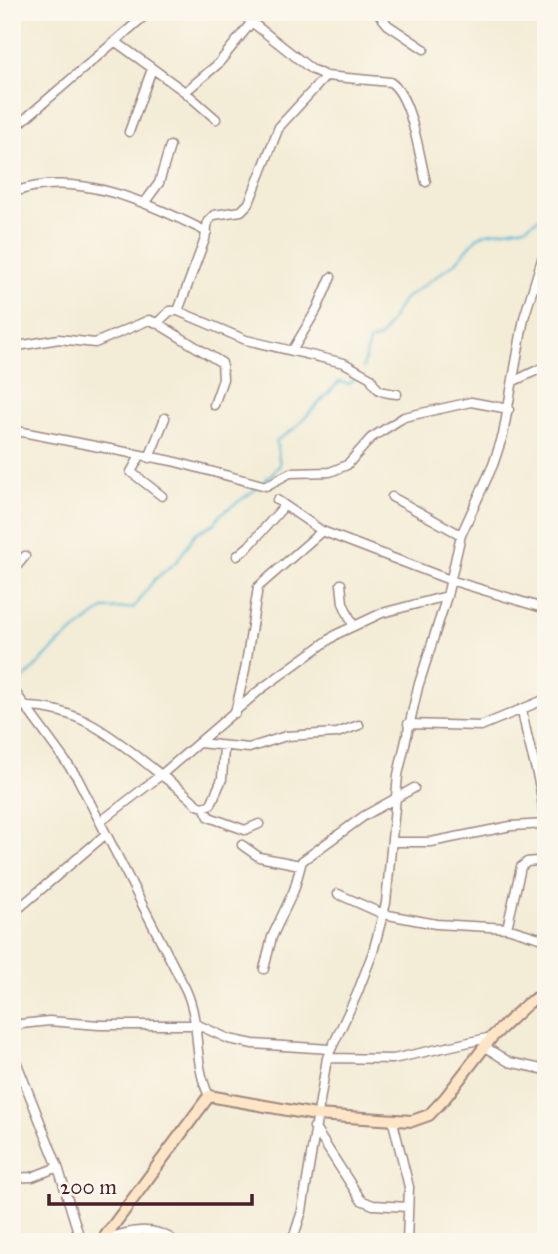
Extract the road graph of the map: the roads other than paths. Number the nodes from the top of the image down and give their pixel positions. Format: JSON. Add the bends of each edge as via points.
{"nodes":[{"id":1,"x":149,"y":12,"type":"edge"},
{"id":2,"x":239,"y":12,"type":"edge"},
{"id":3,"x":377,"y":12,"type":"edge"},
{"id":4,"x":251,"y":23,"type":"junction"},
{"id":5,"x":116,"y":43,"type":"junction"},
{"id":6,"x":424,"y":48,"type":"dead end"},
{"id":7,"x":152,"y":69,"type":"junction"},
{"id":8,"x":326,"y":76,"type":"junction"},
{"id":9,"x":185,"y":92,"type":"junction"},
{"id":10,"x":216,"y":119,"type":"dead end"},
{"id":11,"x":13,"y":126,"type":"edge"},
{"id":12,"x":129,"y":132,"type":"dead end"},
{"id":13,"x":170,"y":146,"type":"dead end"},
{"id":14,"x":426,"y":182,"type":"dead end"},
{"id":15,"x":12,"y":193,"type":"edge"},
{"id":16,"x":145,"y":202,"type":"junction"},
{"id":17,"x":207,"y":232,"type":"junction"},
{"id":18,"x":542,"y":259,"type":"dead end"},
{"id":19,"x":331,"y":277,"type":"dead end"},
{"id":20,"x":178,"y":311,"type":"junction"},
{"id":21,"x":157,"y":323,"type":"junction"},
{"id":22,"x":12,"y":347,"type":"edge"},
{"id":23,"x":292,"y":351,"type":"junction"},
{"id":24,"x":546,"y":366,"type":"edge"},
{"id":25,"x":514,"y":381,"type":"junction"},
{"id":26,"x":397,"y":394,"type":"dead end"},
{"id":27,"x":214,"y":405,"type":"dead end"},
{"id":28,"x":509,"y":409,"type":"junction"},
{"id":29,"x":165,"y":418,"type":"dead end"},
{"id":30,"x":12,"y":430,"type":"edge"},
{"id":31,"x":139,"y":456,"type":"junction"},
{"id":32,"x":149,"y":458,"type":"junction"},
{"id":33,"x":162,"y":496,"type":"dead end"},
{"id":34,"x":392,"y":497,"type":"dead end"},
{"id":35,"x":322,"y":531,"type":"junction"},
{"id":36,"x":461,"y":535,"type":"junction"},
{"id":37,"x":25,"y":556,"type":"dead end"},
{"id":38,"x":237,"y":556,"type":"dead end"},
{"id":39,"x":12,"y":572,"type":"edge"},
{"id":40,"x":450,"y":580,"type":"junction"},
{"id":41,"x":341,"y":584,"type":"dead end"},
{"id":42,"x":446,"y":596,"type":"junction"},
{"id":43,"x":546,"y":609,"type":"edge"},
{"id":44,"x":353,"y":625,"type":"junction"},
{"id":45,"x":12,"y":688,"type":"edge"},
{"id":46,"x":546,"y":699,"type":"edge"},
{"id":47,"x":28,"y":707,"type":"junction"},
{"id":48,"x":522,"y":709,"type":"junction"},
{"id":49,"x":235,"y":713,"type":"junction"},
{"id":50,"x":408,"y":724,"type":"junction"},
{"id":51,"x":359,"y":725,"type":"dead end"},
{"id":52,"x":199,"y":743,"type":"junction"},
{"id":53,"x":224,"y":747,"type":"junction"},
{"id":54,"x":541,"y":766,"type":"edge"},
{"id":55,"x":161,"y":775,"type":"junction"},
{"id":56,"x":414,"y":788,"type":"dead end"},
{"id":57,"x":395,"y":796,"type":"junction"},
{"id":58,"x":204,"y":807,"type":"junction"},
{"id":59,"x":100,"y":821,"type":"junction"},
{"id":60,"x":259,"y":824,"type":"dead end"},
{"id":61,"x":545,"y":824,"type":"edge"},
{"id":62,"x":106,"y":834,"type":"junction"},
{"id":63,"x":392,"y":842,"type":"junction"},
{"id":64,"x":242,"y":845,"type":"dead end"},
{"id":65,"x":546,"y":860,"type":"edge"},
{"id":66,"x":300,"y":865,"type":"junction"},
{"id":67,"x":338,"y":894,"type":"dead end"},
{"id":68,"x":12,"y":914,"type":"edge"},
{"id":69,"x":383,"y":914,"type":"junction"},
{"id":70,"x":507,"y":928,"type":"junction"},
{"id":71,"x":546,"y":940,"type":"edge"},
{"id":72,"x":264,"y":969,"type":"dead end"},
{"id":73,"x":546,"y":992,"type":"edge"},
{"id":74,"x":12,"y":1025,"type":"edge"},
{"id":75,"x":198,"y":1025,"type":"junction"},
{"id":76,"x":488,"y":1042,"type":"junction"},
{"id":77,"x":12,"y":1051,"type":"edge"},
{"id":78,"x":328,"y":1054,"type":"junction"},
{"id":79,"x":546,"y":1070,"type":"edge"},
{"id":80,"x":209,"y":1096,"type":"junction"},
{"id":81,"x":316,"y":1115,"type":"junction"},
{"id":82,"x":393,"y":1122,"type":"junction"},
{"id":83,"x":314,"y":1127,"type":"junction"},
{"id":84,"x":58,"y":1167,"type":"junction"},
{"id":85,"x":12,"y":1178,"type":"edge"},
{"id":86,"x":408,"y":1207,"type":"junction"},
{"id":87,"x":102,"y":1241,"type":"edge"},
{"id":88,"x":81,"y":1242,"type":"edge"},
{"id":89,"x":176,"y":1242,"type":"edge"},
{"id":90,"x":292,"y":1242,"type":"edge"},
{"id":91,"x":407,"y":1242,"type":"edge"}],
"edges":[{"from":1,"to":5,"type":"street"},
{"from":2,"to":4,"type":"street"},
{"from":3,"to":6,"type":"street","via":[[394,30]]},
{"from":4,"to":8,"type":"street"},
{"from":4,"to":9,"type":"street","via":[[218,64]]},
{"from":5,"to":7,"type":"street"},
{"from":5,"to":11,"type":"street"},
{"from":7,"to":9,"type":"street"},
{"from":7,"to":12,"type":"street"},
{"from":8,"to":14,"type":"street","via":[[390,82],[401,92]]},
{"from":8,"to":17,"type":"street","via":[[279,127],[249,203],[241,211],[214,215]]},
{"from":9,"to":10,"type":"street"},
{"from":13,"to":16,"type":"street","via":[[159,183]]},
{"from":15,"to":16,"type":"street","via":[[60,186]]},
{"from":16,"to":17,"type":"street"},
{"from":17,"to":20,"type":"street"},
{"from":18,"to":25,"type":"street","via":[[524,318]]},
{"from":19,"to":23,"type":"street"},
{"from":20,"to":21,"type":"street","via":[[170,311]]},
{"from":20,"to":23,"type":"street","via":[[222,332]]},
{"from":21,"to":22,"type":"street","via":[[149,320],[95,343],[59,339]]},
{"from":21,"to":27,"type":"street","via":[[222,363],[223,379]]},
{"from":23,"to":26,"type":"street","via":[[354,367],[383,394]]},
{"from":24,"to":25,"type":"street"},
{"from":25,"to":28,"type":"street"},
{"from":28,"to":32,"type":"street","via":[[471,402],[404,417],[370,438],[347,465],[330,472],[290,472],[262,485]]},
{"from":28,"to":36,"type":"street","via":[[493,465]]},
{"from":29,"to":32,"type":"street"},
{"from":30,"to":31,"type":"street"},
{"from":31,"to":32,"type":"street"},
{"from":31,"to":33,"type":"street","via":[[131,472]]},
{"from":34,"to":36,"type":"street"},
{"from":35,"to":38,"type":"street","via":[[281,503]]},
{"from":35,"to":40,"type":"street"},
{"from":35,"to":49,"type":"street","via":[[258,587]]},
{"from":36,"to":40,"type":"street"},
{"from":37,"to":39,"type":"street"},
{"from":40,"to":42,"type":"street"},
{"from":40,"to":43,"type":"street"},
{"from":41,"to":44,"type":"street"},
{"from":42,"to":44,"type":"street"},
{"from":42,"to":50,"type":"street"},
{"from":44,"to":49,"type":"street"},
{"from":45,"to":47,"type":"street"},
{"from":46,"to":48,"type":"street"},
{"from":47,"to":55,"type":"street","via":[[85,720]]},
{"from":47,"to":59,"type":"street","via":[[77,776]]},
{"from":48,"to":50,"type":"street","via":[[481,726]]},
{"from":48,"to":54,"type":"street"},
{"from":49,"to":52,"type":"street"},
{"from":50,"to":57,"type":"street"},
{"from":51,"to":53,"type":"street","via":[[337,733],[286,736],[249,748]]},
{"from":52,"to":53,"type":"street"},
{"from":52,"to":55,"type":"street"},
{"from":53,"to":58,"type":"street","via":[[222,779],[211,804]]},
{"from":54,"to":61,"type":"street"},
{"from":55,"to":58,"type":"street"},
{"from":55,"to":59,"type":"street"},
{"from":56,"to":57,"type":"street"},
{"from":57,"to":63,"type":"street"},
{"from":57,"to":66,"type":"street","via":[[320,846]]},
{"from":58,"to":60,"type":"street","via":[[209,817],[245,830]]},
{"from":59,"to":62,"type":"street"},
{"from":61,"to":63,"type":"street","via":[[430,842]]},
{"from":62,"to":68,"type":"street"},
{"from":62,"to":75,"type":"street","via":[[186,990]]},
{"from":63,"to":69,"type":"street"},
{"from":64,"to":66,"type":"street","via":[[259,857]]},
{"from":65,"to":70,"type":"street","via":[[521,867]]},
{"from":66,"to":72,"type":"street"},
{"from":67,"to":69,"type":"street"},
{"from":69,"to":70,"type":"street","via":[[436,925]]},
{"from":69,"to":78,"type":"street","via":[[357,995]]},
{"from":70,"to":71,"type":"street"},
{"from":73,"to":76,"type":"street"},
{"from":74,"to":75,"type":"street","via":[[49,1021],[99,1026]]},
{"from":75,"to":78,"type":"street","via":[[229,1039]]},
{"from":75,"to":80,"type":"street","via":[[201,1078]]},
{"from":76,"to":78,"type":"street","via":[[393,1059]]},
{"from":76,"to":79,"type":"street","via":[[509,1062]]},
{"from":76,"to":82,"type":"street","via":[[429,1115]]},
{"from":77,"to":84,"type":"street"},
{"from":78,"to":81,"type":"street"},
{"from":80,"to":81,"type":"street"},
{"from":80,"to":87,"type":"street"},
{"from":81,"to":82,"type":"street"},
{"from":81,"to":83,"type":"street"},
{"from":82,"to":86,"type":"street","via":[[409,1187]]},
{"from":83,"to":86,"type":"street","via":[[361,1200]]},
{"from":83,"to":90,"type":"street","via":[[302,1211]]},
{"from":84,"to":85,"type":"street","via":[[32,1177]]},
{"from":84,"to":88,"type":"street"},
{"from":86,"to":91,"type":"street"},
{"from":87,"to":89,"type":"street","via":[[123,1233],[157,1230]]}]}
